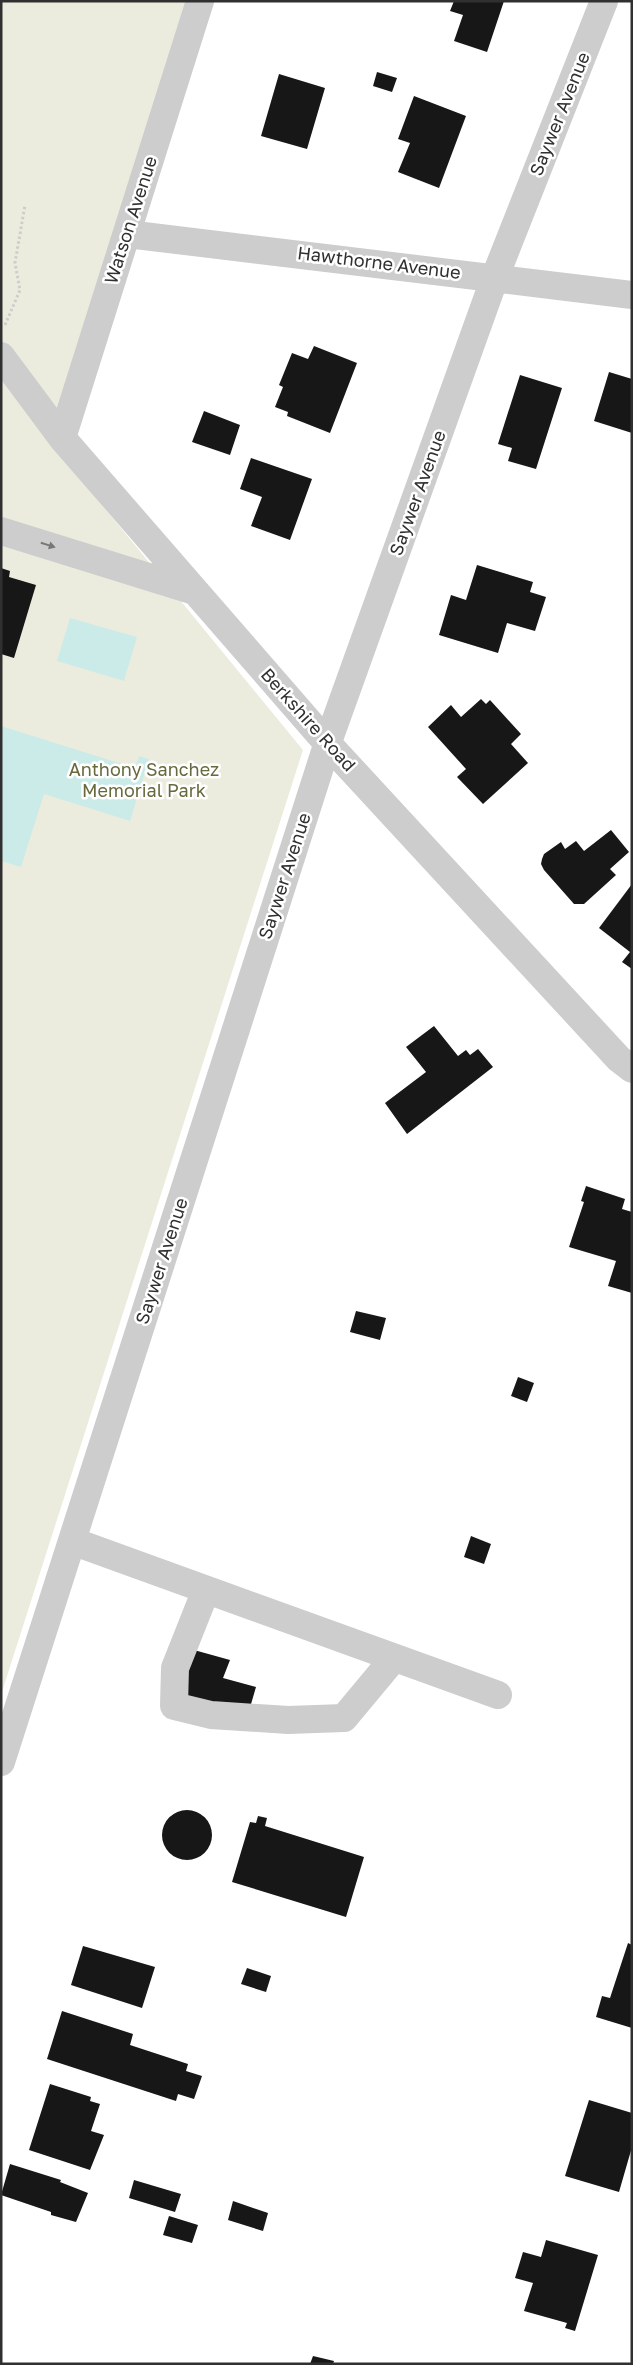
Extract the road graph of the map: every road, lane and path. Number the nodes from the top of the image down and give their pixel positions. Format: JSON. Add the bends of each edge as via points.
{"nodes":[{"id":1,"x":200,"y":1,"type":"edge"},
{"id":2,"x":604,"y":1,"type":"edge"},
{"id":3,"x":26,"y":205,"type":"dead end"},
{"id":4,"x":127,"y":234,"type":"junction"},
{"id":5,"x":495,"y":277,"type":"junction"},
{"id":6,"x":632,"y":295,"type":"edge"},
{"id":7,"x":1,"y":332,"type":"edge"},
{"id":8,"x":2,"y":358,"type":"edge"},
{"id":9,"x":62,"y":438,"type":"junction"},
{"id":10,"x":1,"y":531,"type":"edge"},
{"id":11,"x":194,"y":591,"type":"junction"},
{"id":12,"x":328,"y":744,"type":"junction"},
{"id":13,"x":632,"y":1069,"type":"edge"},
{"id":14,"x":72,"y":1541,"type":"junction"},
{"id":15,"x":206,"y":1590,"type":"junction"},
{"id":16,"x":394,"y":1658,"type":"junction"},
{"id":17,"x":498,"y":1696,"type":"dead end"},
{"id":18,"x":1,"y":1762,"type":"edge"}],
"edges":[{"from":1,"to":4,"type":"street","name":"Watson Avenue"},
{"from":2,"to":5,"type":"street","name":"Saywer Avenue"},
{"from":3,"to":7,"type":"path","via":[[15,263],[20,290],[12,314]]},
{"from":4,"to":5,"type":"street","name":"Hawthorne Avenue"},
{"from":4,"to":9,"type":"street","name":"Watson Avenue"},
{"from":5,"to":6,"type":"street","name":"Hawthorne Avenue"},
{"from":5,"to":12,"type":"street","name":"Saywer Avenue"},
{"from":8,"to":9,"type":"street","name":"Berkshire Road"},
{"from":9,"to":11,"type":"street","name":"Berkshire Road"},
{"from":10,"to":11,"type":"street","one_way":true},
{"from":11,"to":12,"type":"street","name":"Berkshire Road"},
{"from":12,"to":13,"type":"street","name":"Berkshire Road","via":[[618,1058]]},
{"from":12,"to":14,"type":"street","name":"Saywer Avenue"},
{"from":14,"to":15,"type":"street"},
{"from":14,"to":18,"type":"street","name":"Saywer Avenue"},
{"from":15,"to":16,"type":"street"},
{"from":15,"to":16,"type":"street","via":[[175,1668],[174,1706],[211,1715],[288,1720],[344,1718]]},
{"from":16,"to":17,"type":"street"}]}
